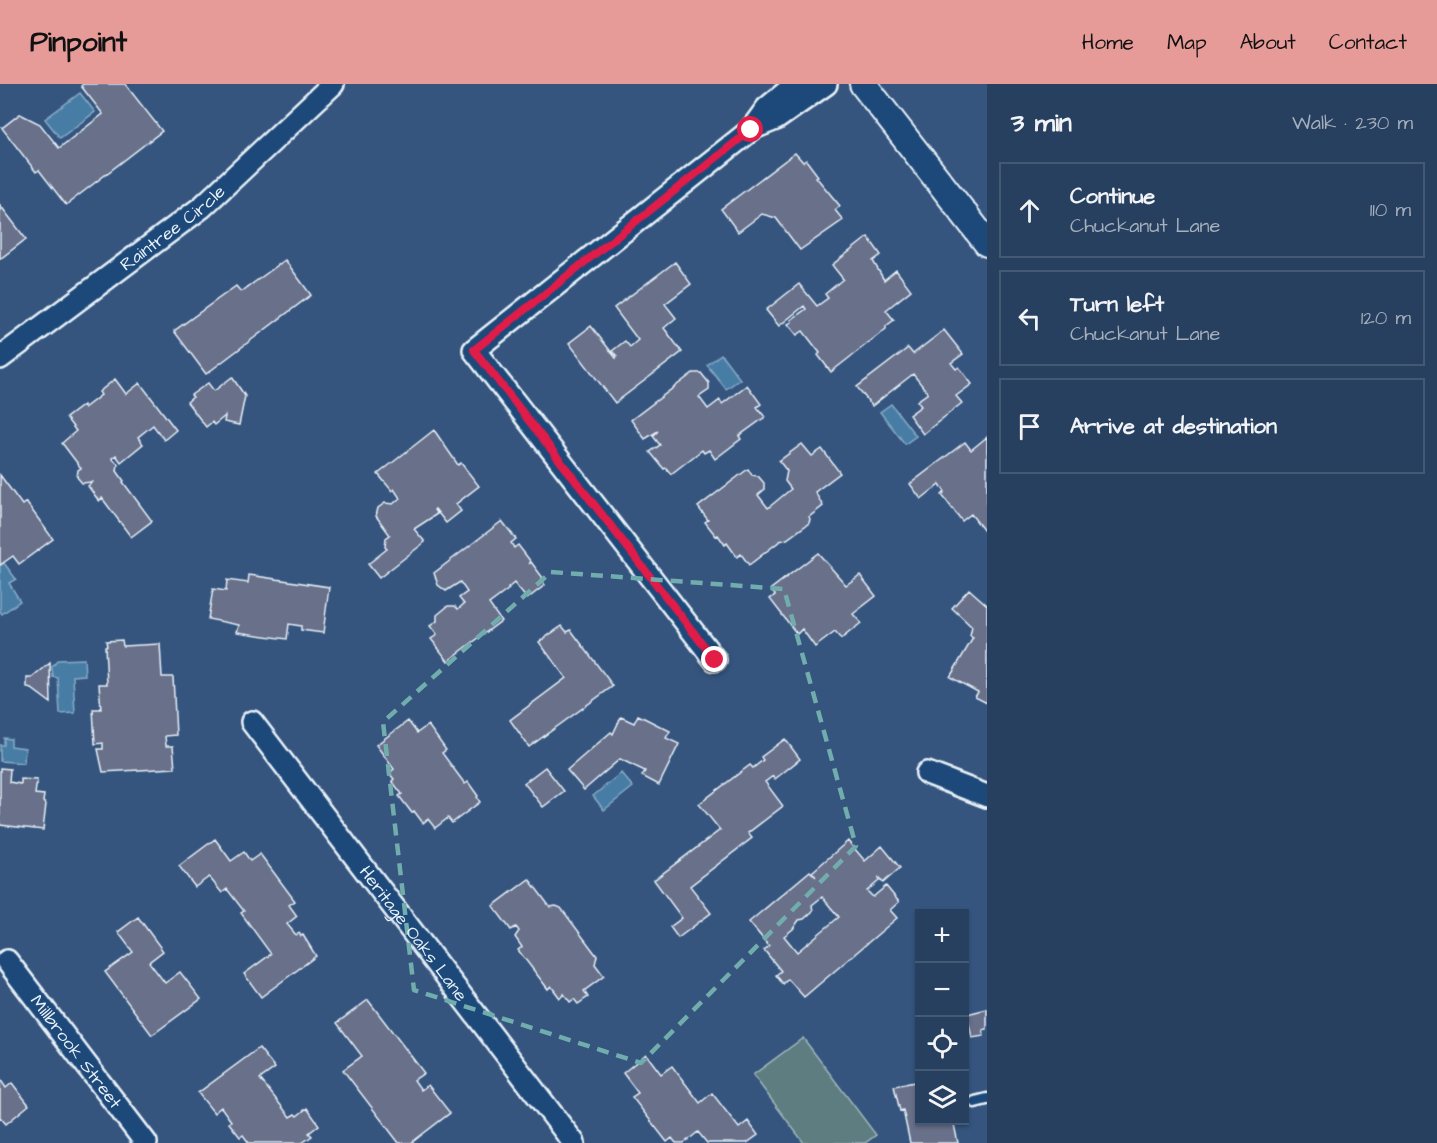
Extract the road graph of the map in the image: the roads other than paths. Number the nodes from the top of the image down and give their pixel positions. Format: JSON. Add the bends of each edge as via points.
{"nodes":[{"id":1,"x":333,"y":84,"type":"edge"},
{"id":2,"x":796,"y":84,"type":"edge"},
{"id":3,"x":826,"y":84,"type":"edge"},
{"id":4,"x":863,"y":84,"type":"edge"},
{"id":5,"x":751,"y":130,"type":"junction"},
{"id":6,"x":987,"y":243,"type":"edge"},
{"id":7,"x":0,"y":358,"type":"edge"},
{"id":8,"x":715,"y":660,"type":"dead end"},
{"id":9,"x":252,"y":722,"type":"dead end"},
{"id":10,"x":927,"y":773,"type":"dead end"},
{"id":11,"x":987,"y":796,"type":"edge"},
{"id":12,"x":7,"y":961,"type":"dead end"},
{"id":13,"x":987,"y":1099,"type":"edge"},
{"id":14,"x":975,"y":1102,"type":"dead end"},
{"id":15,"x":146,"y":1143,"type":"edge"},
{"id":16,"x":574,"y":1143,"type":"edge"}],
"edges":[{"from":1,"to":7,"type":"street","name":"Raintree Circle","via":[[202,207]]},
{"from":2,"to":5,"type":"street","via":[[767,108]]},
{"from":3,"to":5,"type":"street","via":[[777,119]]},
{"from":4,"to":6,"type":"street"},
{"from":5,"to":8,"type":"street","via":[[474,350]]},
{"from":9,"to":16,"type":"street","name":"Heritage Oaks Lane"},
{"from":10,"to":11,"type":"street"},
{"from":12,"to":15,"type":"street","name":"Millbrook Street"},
{"from":13,"to":14,"type":"lane"}]}
